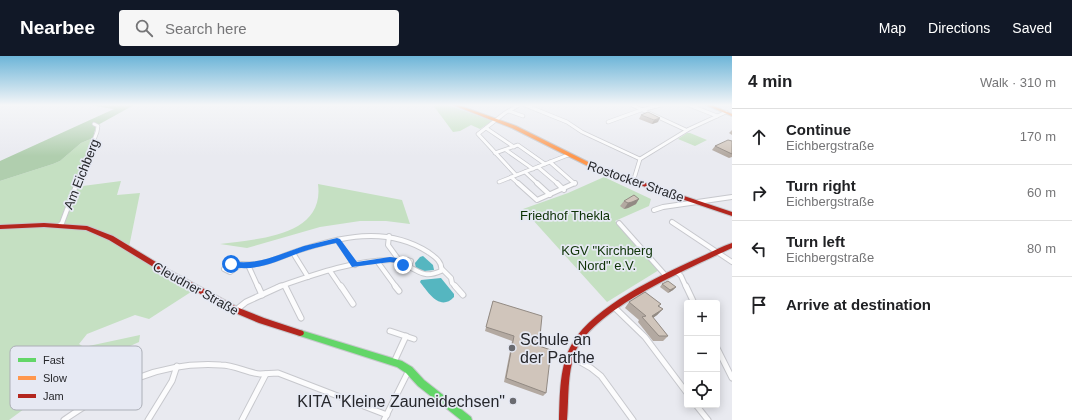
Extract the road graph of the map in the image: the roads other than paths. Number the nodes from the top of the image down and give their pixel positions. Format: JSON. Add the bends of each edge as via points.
{"nodes":[{"id":1,"x":494,"y":122,"type":"edge"},
{"id":2,"x":501,"y":122,"type":"edge"},
{"id":3,"x":568,"y":122,"type":"edge"},
{"id":4,"x":668,"y":122,"type":"edge"},
{"id":5,"x":704,"y":122,"type":"edge"},
{"id":6,"x":94,"y":124,"type":"dead end"},
{"id":7,"x":486,"y":128,"type":"junction"},
{"id":8,"x":686,"y":130,"type":"junction"},
{"id":9,"x":514,"y":147,"type":"junction"},
{"id":10,"x":506,"y":150,"type":"junction"},
{"id":11,"x":495,"y":153,"type":"junction"},
{"id":12,"x":568,"y":155,"type":"junction"},
{"id":13,"x":640,"y":159,"type":"junction"},
{"id":14,"x":550,"y":162,"type":"junction"},
{"id":15,"x":545,"y":164,"type":"junction"},
{"id":16,"x":538,"y":167,"type":"junction"},
{"id":17,"x":534,"y":169,"type":"junction"},
{"id":18,"x":525,"y":172,"type":"junction"},
{"id":19,"x":516,"y":175,"type":"junction"},
{"id":20,"x":511,"y":177,"type":"junction"},
{"id":21,"x":499,"y":182,"type":"dead end"},
{"id":22,"x":633,"y":182,"type":"junction"},
{"id":23,"x":564,"y":190,"type":"junction"},
{"id":24,"x":550,"y":195,"type":"junction"},
{"id":25,"x":732,"y":197,"type":"edge"},
{"id":26,"x":697,"y":202,"type":"junction"},
{"id":27,"x":654,"y":210,"type":"dead end"},
{"id":28,"x":732,"y":214,"type":"edge"},
{"id":29,"x":672,"y":222,"type":"dead end"},
{"id":30,"x":619,"y":223,"type":"dead end"},
{"id":31,"x":59,"y":226,"type":"junction"},
{"id":32,"x":0,"y":227,"type":"edge"},
{"id":33,"x":389,"y":236,"type":"junction"},
{"id":34,"x":337,"y":240,"type":"junction"},
{"id":35,"x":732,"y":245,"type":"edge"},
{"id":36,"x":293,"y":253,"type":"junction"},
{"id":37,"x":718,"y":253,"type":"junction"},
{"id":38,"x":401,"y":260,"type":"junction"},
{"id":39,"x":377,"y":261,"type":"junction"},
{"id":40,"x":732,"y":262,"type":"edge"},
{"id":41,"x":248,"y":265,"type":"junction"},
{"id":42,"x":355,"y":265,"type":"junction"},
{"id":43,"x":240,"y":266,"type":"dead end"},
{"id":44,"x":442,"y":269,"type":"junction"},
{"id":45,"x":330,"y":271,"type":"junction"},
{"id":46,"x":677,"y":272,"type":"junction"},
{"id":47,"x":308,"y":277,"type":"junction"},
{"id":48,"x":666,"y":277,"type":"junction"},
{"id":49,"x":285,"y":286,"type":"junction"},
{"id":50,"x":399,"y":291,"type":"dead end"},
{"id":51,"x":262,"y":295,"type":"junction"},
{"id":52,"x":463,"y":295,"type":"dead end"},
{"id":53,"x":693,"y":300,"type":"edge"},
{"id":54,"x":353,"y":304,"type":"dead end"},
{"id":55,"x":615,"y":308,"type":"junction"},
{"id":56,"x":236,"y":310,"type":"junction"},
{"id":57,"x":302,"y":318,"type":"dead end"},
{"id":58,"x":390,"y":331,"type":"dead end"},
{"id":59,"x":406,"y":336,"type":"junction"},
{"id":60,"x":414,"y":339,"type":"dead end"},
{"id":61,"x":720,"y":354,"type":"edge"},
{"id":62,"x":570,"y":356,"type":"junction"},
{"id":63,"x":394,"y":362,"type":"junction"},
{"id":64,"x":177,"y":366,"type":"junction"},
{"id":65,"x":409,"y":370,"type":"junction"},
{"id":66,"x":266,"y":374,"type":"junction"},
{"id":67,"x":142,"y":376,"type":"edge"},
{"id":68,"x":732,"y":378,"type":"edge"},
{"id":69,"x":684,"y":389,"type":"edge"},
{"id":70,"x":698,"y":408,"type":"edge"},
{"id":71,"x":79,"y":410,"type":"edge"},
{"id":72,"x":385,"y":417,"type":"edge"},
{"id":73,"x":64,"y":420,"type":"edge"},
{"id":74,"x":148,"y":420,"type":"edge"},
{"id":75,"x":242,"y":420,"type":"edge"},
{"id":76,"x":468,"y":420,"type":"edge"},
{"id":77,"x":564,"y":420,"type":"edge"},
{"id":78,"x":633,"y":420,"type":"edge"},
{"id":79,"x":708,"y":420,"type":"edge"}],
"edges":[{"from":1,"to":7,"type":"street"},
{"from":2,"to":12,"type":"main road","name":"Rostocker Straße"},
{"from":3,"to":13,"type":"street","via":[[582,132]]},
{"from":4,"to":8,"type":"street"},
{"from":5,"to":8,"type":"street"},
{"from":6,"to":31,"type":"street","name":"Am Eichberg","via":[[98,126],[97,132]]},
{"from":7,"to":9,"type":"street"},
{"from":7,"to":11,"type":"street","via":[[478,134]]},
{"from":8,"to":13,"type":"street"},
{"from":9,"to":10,"type":"street"},
{"from":9,"to":15,"type":"street","via":[[518,145]]},
{"from":10,"to":11,"type":"street"},
{"from":10,"to":17,"type":"street"},
{"from":11,"to":19,"type":"street"},
{"from":12,"to":14,"type":"street"},
{"from":12,"to":22,"type":"main road","name":"Rostocker Straße"},
{"from":13,"to":22,"type":"street"},
{"from":14,"to":15,"type":"street"},
{"from":14,"to":23,"type":"street","via":[[576,183]]},
{"from":15,"to":16,"type":"street"},
{"from":16,"to":17,"type":"street"},
{"from":16,"to":23,"type":"street"},
{"from":17,"to":18,"type":"street"},
{"from":18,"to":19,"type":"street"},
{"from":18,"to":24,"type":"street"},
{"from":19,"to":20,"type":"street"},
{"from":20,"to":21,"type":"street"},
{"from":20,"to":24,"type":"street","via":[[535,200]]},
{"from":22,"to":26,"type":"main road","name":"Rostocker Straße"},
{"from":23,"to":24,"type":"street"},
{"from":25,"to":26,"type":"street"},
{"from":26,"to":27,"type":"street"},
{"from":26,"to":28,"type":"main road","name":"Rostocker Straße"},
{"from":29,"to":37,"type":"street"},
{"from":30,"to":48,"type":"street"},
{"from":31,"to":32,"type":"main road","name":"Cleudner Straße"},
{"from":31,"to":56,"type":"main road","name":"Cleudner Straße","via":[[87,228],[111,238]]},
{"from":33,"to":34,"type":"street"},
{"from":33,"to":38,"type":"street","via":[[388,245]]},
{"from":33,"to":44,"type":"street","via":[[422,248],[438,260]]},
{"from":34,"to":36,"type":"street"},
{"from":34,"to":42,"type":"street"},
{"from":35,"to":37,"type":"main road"},
{"from":36,"to":41,"type":"street","via":[[262,264]]},
{"from":36,"to":47,"type":"street"},
{"from":37,"to":40,"type":"street"},
{"from":37,"to":46,"type":"main road"},
{"from":38,"to":39,"type":"street"},
{"from":38,"to":44,"type":"street","via":[[403,265],[414,271],[427,274],[439,273]]},
{"from":39,"to":42,"type":"street"},
{"from":39,"to":50,"type":"street"},
{"from":41,"to":43,"type":"street"},
{"from":41,"to":51,"type":"street"},
{"from":42,"to":45,"type":"street"},
{"from":44,"to":52,"type":"street"},
{"from":45,"to":47,"type":"street"},
{"from":45,"to":54,"type":"street"},
{"from":46,"to":48,"type":"main road"},
{"from":46,"to":53,"type":"street"},
{"from":47,"to":49,"type":"street"},
{"from":48,"to":55,"type":"main road"},
{"from":49,"to":51,"type":"street"},
{"from":49,"to":57,"type":"street"},
{"from":51,"to":56,"type":"street"},
{"from":55,"to":62,"type":"main road","via":[[590,325]]},
{"from":55,"to":69,"type":"street","via":[[647,340]]},
{"from":56,"to":63,"type":"main road","name":"Cleudner Straße","via":[[262,321]]},
{"from":58,"to":59,"type":"street"},
{"from":59,"to":60,"type":"street"},
{"from":59,"to":63,"type":"street"},
{"from":61,"to":68,"type":"street"},
{"from":62,"to":77,"type":"main road"},
{"from":62,"to":78,"type":"street","via":[[601,376]]},
{"from":63,"to":65,"type":"main road","name":"Cleudner Straße"},
{"from":64,"to":66,"type":"street","via":[[219,364]]},
{"from":64,"to":67,"type":"street"},
{"from":64,"to":74,"type":"street","via":[[172,382]]},
{"from":65,"to":72,"type":"street"},
{"from":65,"to":76,"type":"main road","name":"Cleudner Straße","via":[[421,383]]},
{"from":66,"to":72,"type":"street","via":[[278,373]]},
{"from":66,"to":75,"type":"street"},
{"from":70,"to":79,"type":"street"},
{"from":71,"to":73,"type":"street"}]}
